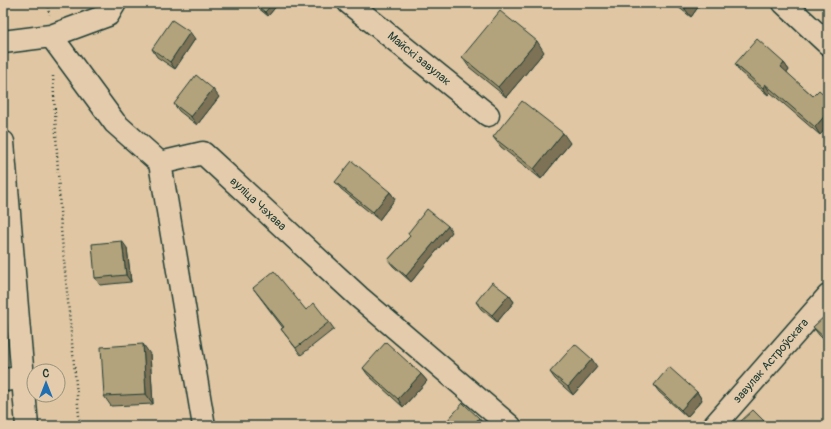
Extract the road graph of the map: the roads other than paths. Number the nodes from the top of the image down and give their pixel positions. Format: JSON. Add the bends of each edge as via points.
{"nodes":[{"id":1,"x":115,"y":3,"type":"edge"},
{"id":2,"x":349,"y":3,"type":"edge"},
{"id":3,"x":784,"y":3,"type":"edge"},
{"id":4,"x":51,"y":36,"type":"junction"},
{"id":5,"x":3,"y":42,"type":"edge"},
{"id":6,"x":828,"y":44,"type":"edge"},
{"id":7,"x":488,"y":115,"type":"dead end"},
{"id":8,"x":3,"y":142,"type":"edge"},
{"id":9,"x":160,"y":163,"type":"junction"},
{"id":10,"x":828,"y":296,"type":"edge"},
{"id":11,"x":13,"y":379,"type":"edge"},
{"id":12,"x":27,"y":426,"type":"edge"},
{"id":13,"x":204,"y":426,"type":"edge"},
{"id":14,"x":510,"y":426,"type":"edge"},
{"id":15,"x":714,"y":426,"type":"edge"}],
"edges":[{"from":1,"to":4,"type":"street","via":[[108,15]]},
{"from":2,"to":7,"type":"street","name":"Майскі завулак"},
{"from":3,"to":6,"type":"street"},
{"from":4,"to":5,"type":"street"},
{"from":4,"to":9,"type":"street","via":[[115,123]]},
{"from":8,"to":11,"type":"street"},
{"from":9,"to":13,"type":"street"},
{"from":9,"to":14,"type":"street","name":"вуліца Чэхава","via":[[203,153],[359,297]]},
{"from":10,"to":15,"type":"street","name":"завулак Астроўскага"},
{"from":11,"to":12,"type":"street"}]}
